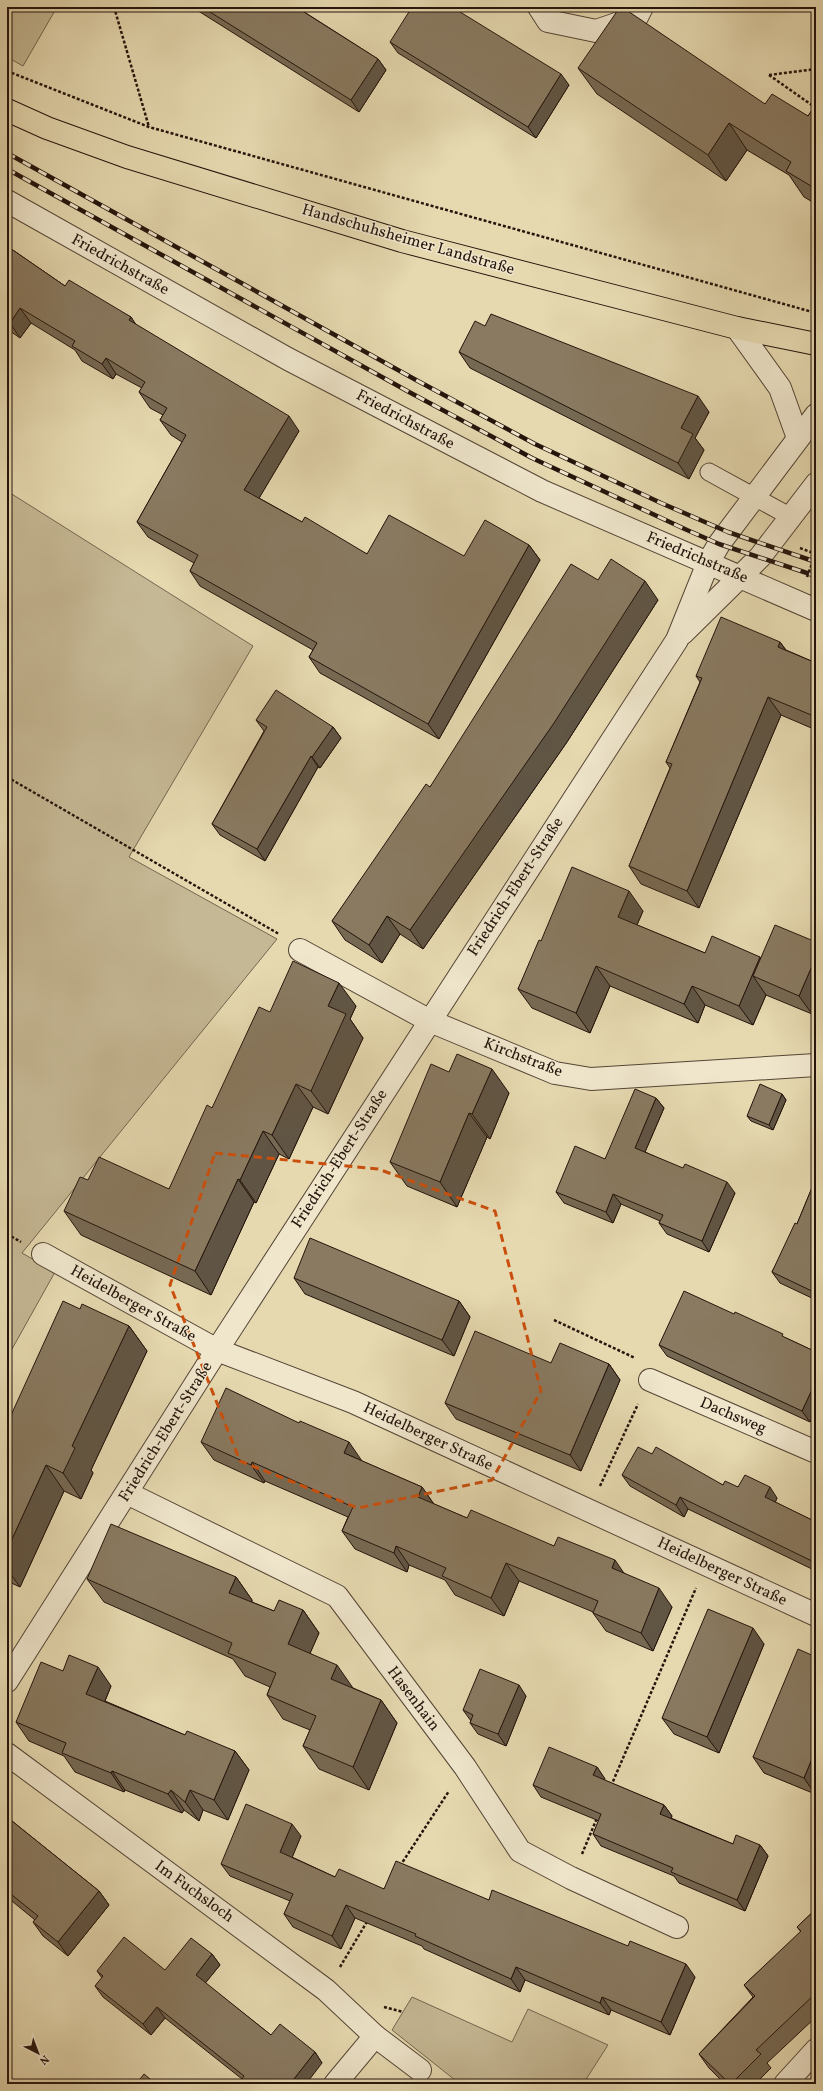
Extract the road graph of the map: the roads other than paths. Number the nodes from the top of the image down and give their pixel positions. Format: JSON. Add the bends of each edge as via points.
{"nodes":[{"id":1,"x":538,"y":7,"type":"edge"},
{"id":2,"x":642,"y":7,"type":"edge"},
{"id":3,"x":7,"y":110,"type":"edge"},
{"id":4,"x":7,"y":201,"type":"edge"},
{"id":5,"x":737,"y":328,"type":"junction"},
{"id":6,"x":816,"y":344,"type":"edge"},
{"id":7,"x":816,"y":415,"type":"edge"},
{"id":8,"x":798,"y":438,"type":"junction"},
{"id":9,"x":709,"y":472,"type":"dead end"},
{"id":10,"x":816,"y":484,"type":"edge"},
{"id":11,"x":755,"y":497,"type":"junction"},
{"id":12,"x":790,"y":517,"type":"junction"},
{"id":13,"x":708,"y":563,"type":"junction"},
{"id":14,"x":740,"y":577,"type":"junction"},
{"id":15,"x":816,"y":610,"type":"edge"},
{"id":16,"x":677,"y":640,"type":"junction"},
{"id":17,"x":300,"y":950,"type":"road end"},
{"id":18,"x":430,"y":1020,"type":"junction"},
{"id":19,"x":816,"y":1065,"type":"edge"},
{"id":20,"x":43,"y":1254,"type":"dead end"},
{"id":21,"x":217,"y":1350,"type":"junction"},
{"id":22,"x":650,"y":1380,"type":"road end"},
{"id":23,"x":816,"y":1452,"type":"edge"},
{"id":24,"x":127,"y":1494,"type":"junction"},
{"id":25,"x":816,"y":1615,"type":"edge"},
{"id":26,"x":7,"y":1681,"type":"edge"},
{"id":27,"x":7,"y":1754,"type":"edge"},
{"id":28,"x":677,"y":1926,"type":"dead end"},
{"id":29,"x":376,"y":2036,"type":"junction"},
{"id":30,"x":816,"y":2050,"type":"edge"},
{"id":31,"x":420,"y":2070,"type":"dead end"},
{"id":32,"x":335,"y":2084,"type":"edge"},
{"id":33,"x":785,"y":2084,"type":"edge"}],
"edges":[{"from":1,"to":2,"type":"street","via":[[548,21],[596,31],[636,17]]},
{"from":3,"to":5,"type":"main road","name":"Handschuhsheimer Landstraße","via":[[47,128],[127,157],[402,241]]},
{"from":4,"to":13,"type":"street","name":"Friedrichstraße","via":[[288,359],[542,491]]},
{"from":5,"to":6,"type":"main road","name":"Handschuhsheimer Landstraße"},
{"from":5,"to":8,"type":"street","via":[[780,388]]},
{"from":7,"to":8,"type":"street","name":"Friedrich-Ebert-Straße"},
{"from":8,"to":11,"type":"street","name":"Friedrich-Ebert-Straße"},
{"from":9,"to":11,"type":"lane"},
{"from":10,"to":12,"type":"street","name":"Friedrich-Ebert-Straße"},
{"from":11,"to":12,"type":"lane"},
{"from":11,"to":13,"type":"street","name":"Friedrich-Ebert-Straße","via":[[719,544]]},
{"from":12,"to":14,"type":"street","name":"Friedrich-Ebert-Straße","via":[[760,557]]},
{"from":13,"to":14,"type":"street","name":"Friedrichstraße"},
{"from":13,"to":16,"type":"street","name":"Friedrich-Ebert-Straße"},
{"from":14,"to":15,"type":"street","name":"Friedrichstraße"},
{"from":14,"to":16,"type":"street","name":"Friedrich-Ebert-Straße"},
{"from":16,"to":18,"type":"street","name":"Friedrich-Ebert-Straße"},
{"from":17,"to":18,"type":"street","name":"Kirchstraße"},
{"from":18,"to":19,"type":"street","name":"Kirchstraße","via":[[555,1073],[591,1079]]},
{"from":18,"to":21,"type":"street","name":"Friedrich-Ebert-Straße"},
{"from":20,"to":21,"type":"street","name":"Heidelberger Straße"},
{"from":21,"to":24,"type":"street","name":"Friedrich-Ebert-Straße"},
{"from":21,"to":25,"type":"street","name":"Heidelberger Straße","via":[[353,1402]]},
{"from":22,"to":23,"type":"street","name":"Dachsweg"},
{"from":24,"to":26,"type":"street","name":"Friedrich-Ebert-Straße"},
{"from":24,"to":28,"type":"street","name":"Hasenhain","via":[[337,1596],[464,1767],[520,1851],[571,1878]]},
{"from":27,"to":29,"type":"street","name":"Im Fuchsloch","via":[[326,1990]]},
{"from":29,"to":31,"type":"street","name":"Im Fuchsloch"},
{"from":29,"to":32,"type":"street"},
{"from":30,"to":33,"type":"street"}]}
